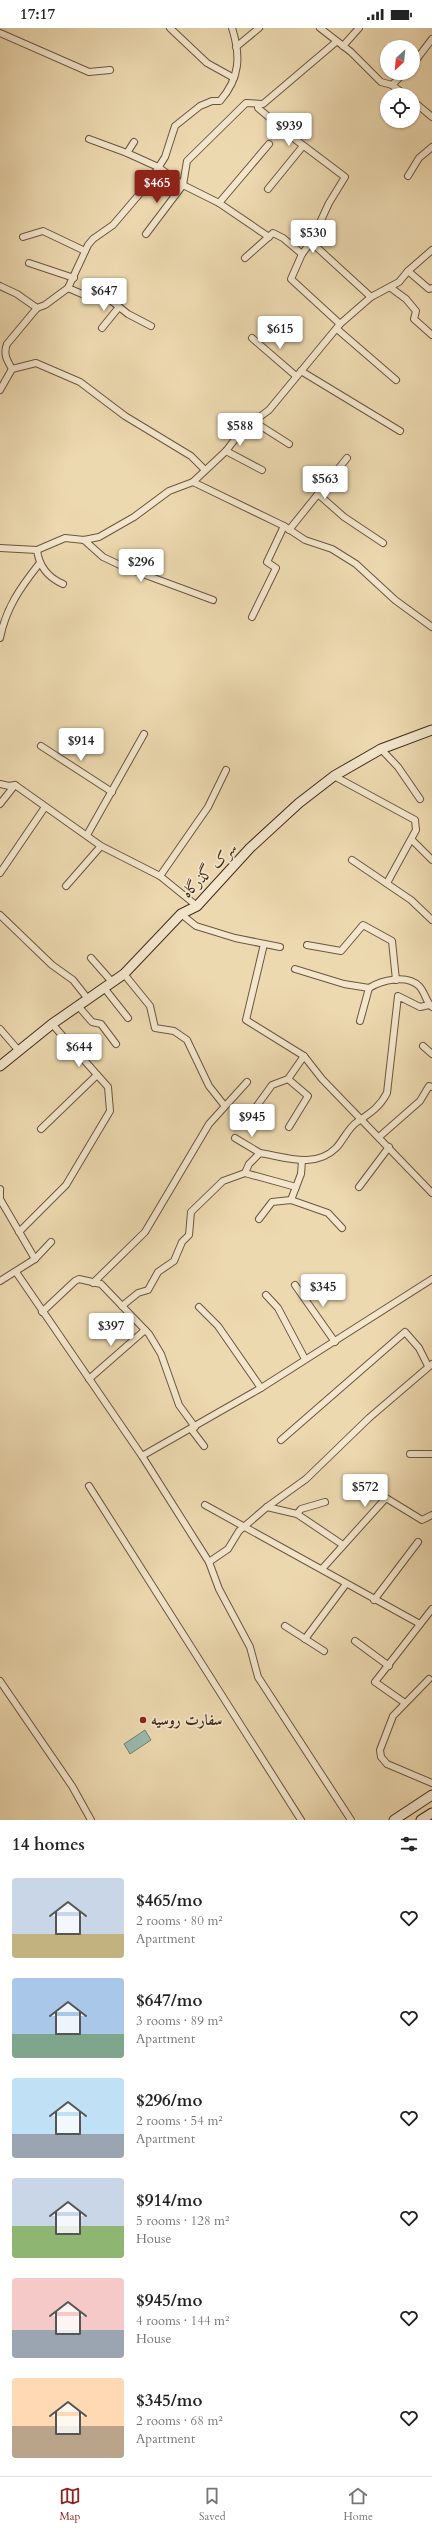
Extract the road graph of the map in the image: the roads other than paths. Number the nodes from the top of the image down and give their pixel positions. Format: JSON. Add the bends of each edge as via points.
{"nodes":[{"id":1,"x":170,"y":28,"type":"edge"},
{"id":2,"x":232,"y":28,"type":"edge"},
{"id":3,"x":259,"y":28,"type":"edge"},
{"id":4,"x":320,"y":28,"type":"edge"},
{"id":5,"x":359,"y":28,"type":"edge"},
{"id":6,"x":0,"y":33,"type":"edge"},
{"id":7,"x":432,"y":39,"type":"edge"},
{"id":8,"x":336,"y":42,"type":"junction"},
{"id":9,"x":343,"y":46,"type":"junction"},
{"id":10,"x":236,"y":47,"type":"junction"},
{"id":11,"x":430,"y":48,"type":"edge"},
{"id":12,"x":420,"y":57,"type":"edge"},
{"id":13,"x":110,"y":70,"type":"dead end"},
{"id":14,"x":234,"y":78,"type":"junction"},
{"id":15,"x":397,"y":80,"type":"edge"},
{"id":16,"x":392,"y":85,"type":"junction"},
{"id":17,"x":396,"y":88,"type":"edge"},
{"id":18,"x":258,"y":104,"type":"junction"},
{"id":19,"x":420,"y":108,"type":"edge"},
{"id":20,"x":432,"y":117,"type":"edge"},
{"id":21,"x":89,"y":139,"type":"dead end"},
{"id":22,"x":134,"y":142,"type":"dead end"},
{"id":23,"x":269,"y":144,"type":"dead end"},
{"id":24,"x":303,"y":146,"type":"junction"},
{"id":25,"x":432,"y":147,"type":"edge"},
{"id":26,"x":127,"y":153,"type":"junction"},
{"id":27,"x":158,"y":167,"type":"junction"},
{"id":28,"x":408,"y":176,"type":"dead end"},
{"id":29,"x":183,"y":186,"type":"junction"},
{"id":30,"x":268,"y":189,"type":"dead end"},
{"id":31,"x":219,"y":203,"type":"junction"},
{"id":32,"x":146,"y":234,"type":"dead end"},
{"id":33,"x":23,"y":237,"type":"dead end"},
{"id":34,"x":269,"y":237,"type":"junction"},
{"id":35,"x":311,"y":242,"type":"junction"},
{"id":36,"x":432,"y":250,"type":"edge"},
{"id":37,"x":85,"y":251,"type":"junction"},
{"id":38,"x":302,"y":254,"type":"junction"},
{"id":39,"x":245,"y":258,"type":"dead end"},
{"id":40,"x":29,"y":262,"type":"dead end"},
{"id":41,"x":408,"y":271,"type":"junction"},
{"id":42,"x":74,"y":278,"type":"junction"},
{"id":43,"x":0,"y":286,"type":"edge"},
{"id":44,"x":68,"y":288,"type":"junction"},
{"id":45,"x":391,"y":288,"type":"junction"},
{"id":46,"x":432,"y":288,"type":"edge"},
{"id":47,"x":371,"y":297,"type":"junction"},
{"id":48,"x":37,"y":308,"type":"junction"},
{"id":49,"x":119,"y":308,"type":"junction"},
{"id":50,"x":151,"y":326,"type":"dead end"},
{"id":51,"x":339,"y":326,"type":"junction"},
{"id":52,"x":102,"y":328,"type":"dead end"},
{"id":53,"x":432,"y":335,"type":"edge"},
{"id":54,"x":252,"y":338,"type":"dead end"},
{"id":55,"x":0,"y":344,"type":"edge"},
{"id":56,"x":4,"y":350,"type":"junction"},
{"id":57,"x":12,"y":369,"type":"junction"},
{"id":58,"x":299,"y":374,"type":"junction"},
{"id":59,"x":396,"y":380,"type":"dead end"},
{"id":60,"x":0,"y":390,"type":"edge"},
{"id":61,"x":253,"y":421,"type":"junction"},
{"id":62,"x":400,"y":431,"type":"dead end"},
{"id":63,"x":289,"y":444,"type":"dead end"},
{"id":64,"x":226,"y":451,"type":"junction"},
{"id":65,"x":347,"y":458,"type":"dead end"},
{"id":66,"x":205,"y":470,"type":"junction"},
{"id":67,"x":262,"y":470,"type":"dead end"},
{"id":68,"x":192,"y":482,"type":"junction"},
{"id":69,"x":318,"y":494,"type":"junction"},
{"id":70,"x":287,"y":528,"type":"junction"},
{"id":71,"x":84,"y":540,"type":"junction"},
{"id":72,"x":383,"y":543,"type":"dead end"},
{"id":73,"x":0,"y":548,"type":"edge"},
{"id":74,"x":37,"y":550,"type":"junction"},
{"id":75,"x":39,"y":564,"type":"junction"},
{"id":76,"x":63,"y":584,"type":"dead end"},
{"id":77,"x":213,"y":600,"type":"dead end"},
{"id":78,"x":252,"y":617,"type":"dead end"},
{"id":79,"x":432,"y":628,"type":"edge"},
{"id":80,"x":0,"y":638,"type":"edge"},
{"id":81,"x":432,"y":730,"type":"edge"},
{"id":82,"x":144,"y":734,"type":"dead end"},
{"id":83,"x":41,"y":746,"type":"dead end"},
{"id":84,"x":381,"y":749,"type":"junction"},
{"id":85,"x":226,"y":770,"type":"dead end"},
{"id":86,"x":334,"y":776,"type":"junction"},
{"id":87,"x":0,"y":784,"type":"edge"},
{"id":88,"x":15,"y":785,"type":"junction"},
{"id":89,"x":112,"y":792,"type":"junction"},
{"id":90,"x":420,"y":799,"type":"dead end"},
{"id":91,"x":0,"y":804,"type":"edge"},
{"id":92,"x":45,"y":807,"type":"junction"},
{"id":93,"x":87,"y":835,"type":"junction"},
{"id":94,"x":412,"y":840,"type":"junction"},
{"id":95,"x":101,"y":846,"type":"junction"},
{"id":96,"x":352,"y":860,"type":"dead end"},
{"id":97,"x":432,"y":860,"type":"edge"},
{"id":98,"x":0,"y":873,"type":"edge"},
{"id":99,"x":160,"y":876,"type":"junction"},
{"id":100,"x":387,"y":884,"type":"junction"},
{"id":101,"x":66,"y":886,"type":"dead end"},
{"id":102,"x":197,"y":906,"type":"junction"},
{"id":103,"x":182,"y":914,"type":"junction"},
{"id":104,"x":0,"y":916,"type":"edge"},
{"id":105,"x":432,"y":920,"type":"edge"},
{"id":106,"x":264,"y":944,"type":"junction"},
{"id":107,"x":307,"y":945,"type":"dead end"},
{"id":108,"x":280,"y":947,"type":"dead end"},
{"id":109,"x":91,"y":958,"type":"dead end"},
{"id":110,"x":295,"y":969,"type":"dead end"},
{"id":111,"x":124,"y":974,"type":"junction"},
{"id":112,"x":396,"y":980,"type":"junction"},
{"id":113,"x":113,"y":983,"type":"junction"},
{"id":114,"x":369,"y":988,"type":"junction"},
{"id":115,"x":105,"y":989,"type":"junction"},
{"id":116,"x":88,"y":999,"type":"junction"},
{"id":117,"x":431,"y":1006,"type":"edge"},
{"id":118,"x":78,"y":1007,"type":"junction"},
{"id":119,"x":128,"y":1018,"type":"dead end"},
{"id":120,"x":360,"y":1021,"type":"dead end"},
{"id":121,"x":52,"y":1024,"type":"junction"},
{"id":122,"x":0,"y":1029,"type":"edge"},
{"id":123,"x":116,"y":1044,"type":"dead end"},
{"id":124,"x":423,"y":1046,"type":"dead end"},
{"id":125,"x":19,"y":1051,"type":"junction"},
{"id":126,"x":432,"y":1054,"type":"edge"},
{"id":127,"x":304,"y":1056,"type":"junction"},
{"id":128,"x":0,"y":1066,"type":"edge"},
{"id":129,"x":97,"y":1075,"type":"junction"},
{"id":130,"x":288,"y":1079,"type":"junction"},
{"id":131,"x":247,"y":1082,"type":"dead end"},
{"id":132,"x":432,"y":1087,"type":"edge"},
{"id":133,"x":224,"y":1105,"type":"junction"},
{"id":134,"x":256,"y":1107,"type":"dead end"},
{"id":135,"x":363,"y":1120,"type":"junction"},
{"id":136,"x":289,"y":1126,"type":"dead end"},
{"id":137,"x":41,"y":1129,"type":"dead end"},
{"id":138,"x":380,"y":1137,"type":"junction"},
{"id":139,"x":235,"y":1138,"type":"dead end"},
{"id":140,"x":389,"y":1147,"type":"junction"},
{"id":141,"x":260,"y":1152,"type":"junction"},
{"id":142,"x":302,"y":1160,"type":"junction"},
{"id":143,"x":245,"y":1173,"type":"junction"},
{"id":144,"x":296,"y":1187,"type":"junction"},
{"id":145,"x":359,"y":1187,"type":"dead end"},
{"id":146,"x":0,"y":1189,"type":"edge"},
{"id":147,"x":432,"y":1193,"type":"edge"},
{"id":148,"x":0,"y":1199,"type":"edge"},
{"id":149,"x":292,"y":1200,"type":"junction"},
{"id":150,"x":259,"y":1218,"type":"dead end"},
{"id":151,"x":342,"y":1228,"type":"dead end"},
{"id":152,"x":19,"y":1232,"type":"junction"},
{"id":153,"x":51,"y":1242,"type":"dead end"},
{"id":154,"x":35,"y":1258,"type":"junction"},
{"id":155,"x":16,"y":1272,"type":"junction"},
{"id":156,"x":432,"y":1279,"type":"edge"},
{"id":157,"x":0,"y":1281,"type":"edge"},
{"id":158,"x":93,"y":1283,"type":"junction"},
{"id":159,"x":295,"y":1285,"type":"dead end"},
{"id":160,"x":266,"y":1295,"type":"dead end"},
{"id":161,"x":122,"y":1306,"type":"junction"},
{"id":162,"x":199,"y":1306,"type":"dead end"},
{"id":163,"x":42,"y":1312,"type":"junction"},
{"id":164,"x":145,"y":1330,"type":"junction"},
{"id":165,"x":336,"y":1342,"type":"junction"},
{"id":166,"x":305,"y":1359,"type":"junction"},
{"id":167,"x":430,"y":1365,"type":"edge"},
{"id":168,"x":89,"y":1379,"type":"junction"},
{"id":169,"x":261,"y":1388,"type":"junction"},
{"id":170,"x":193,"y":1428,"type":"junction"},
{"id":171,"x":281,"y":1440,"type":"dead end"},
{"id":172,"x":204,"y":1446,"type":"dead end"},
{"id":173,"x":410,"y":1454,"type":"dead end"},
{"id":174,"x":432,"y":1454,"type":"edge"},
{"id":175,"x":142,"y":1456,"type":"junction"},
{"id":176,"x":89,"y":1486,"type":"dead end"},
{"id":177,"x":325,"y":1502,"type":"dead end"},
{"id":178,"x":206,"y":1505,"type":"dead end"},
{"id":179,"x":267,"y":1507,"type":"junction"},
{"id":180,"x":297,"y":1514,"type":"junction"},
{"id":181,"x":431,"y":1518,"type":"edge"},
{"id":182,"x":244,"y":1528,"type":"junction"},
{"id":183,"x":418,"y":1542,"type":"dead end"},
{"id":184,"x":343,"y":1546,"type":"junction"},
{"id":185,"x":209,"y":1562,"type":"junction"},
{"id":186,"x":322,"y":1569,"type":"junction"},
{"id":187,"x":346,"y":1584,"type":"junction"},
{"id":188,"x":374,"y":1600,"type":"junction"},
{"id":189,"x":432,"y":1609,"type":"edge"},
{"id":190,"x":420,"y":1624,"type":"junction"},
{"id":191,"x":285,"y":1626,"type":"dead end"},
{"id":192,"x":305,"y":1639,"type":"junction"},
{"id":193,"x":355,"y":1641,"type":"dead end"},
{"id":194,"x":324,"y":1651,"type":"dead end"},
{"id":195,"x":388,"y":1666,"type":"junction"},
{"id":196,"x":429,"y":1679,"type":"dead end"},
{"id":197,"x":0,"y":1681,"type":"edge"},
{"id":198,"x":405,"y":1703,"type":"junction"},
{"id":199,"x":432,"y":1782,"type":"edge"},
{"id":200,"x":432,"y":1795,"type":"edge"},
{"id":201,"x":432,"y":1813,"type":"edge"},
{"id":202,"x":91,"y":1820,"type":"edge"},
{"id":203,"x":301,"y":1820,"type":"edge"},
{"id":204,"x":351,"y":1820,"type":"edge"},
{"id":205,"x":394,"y":1820,"type":"edge"},
{"id":206,"x":421,"y":1820,"type":"edge"}],
"edges":[{"from":1,"to":14,"type":"street","via":[[207,63]]},
{"from":2,"to":10,"type":"street"},
{"from":3,"to":10,"type":"street"},
{"from":4,"to":8,"type":"street"},
{"from":5,"to":9,"type":"street"},
{"from":6,"to":13,"type":"street","via":[[89,72]]},
{"from":7,"to":11,"type":"street"},
{"from":8,"to":9,"type":"street"},
{"from":8,"to":18,"type":"street","via":[[263,104]]},
{"from":9,"to":16,"type":"street","via":[[381,82]]},
{"from":10,"to":14,"type":"street","via":[[239,64]]},
{"from":11,"to":12,"type":"street"},
{"from":14,"to":27,"type":"street","via":[[220,101],[200,106],[175,126],[165,157]]},
{"from":15,"to":16,"type":"street"},
{"from":16,"to":17,"type":"street"},
{"from":18,"to":24,"type":"street","via":[[258,108]]},
{"from":18,"to":29,"type":"street","via":[[246,103],[193,155],[185,168]]},
{"from":19,"to":20,"type":"street"},
{"from":21,"to":26,"type":"street"},
{"from":22,"to":26,"type":"street"},
{"from":23,"to":31,"type":"street"},
{"from":24,"to":30,"type":"street"},
{"from":24,"to":35,"type":"street","via":[[345,177],[329,203]]},
{"from":25,"to":28,"type":"street","via":[[419,158]]},
{"from":26,"to":27,"type":"street"},
{"from":27,"to":29,"type":"street"},
{"from":27,"to":37,"type":"street","via":[[148,184],[113,225],[93,239]]},
{"from":29,"to":31,"type":"street"},
{"from":29,"to":32,"type":"street"},
{"from":31,"to":34,"type":"street"},
{"from":33,"to":37,"type":"street","via":[[42,231]]},
{"from":34,"to":38,"type":"street","via":[[277,234]]},
{"from":34,"to":39,"type":"street"},
{"from":35,"to":38,"type":"street"},
{"from":35,"to":47,"type":"street"},
{"from":36,"to":41,"type":"street"},
{"from":37,"to":42,"type":"street"},
{"from":38,"to":51,"type":"street","via":[[291,279]]},
{"from":40,"to":42,"type":"street"},
{"from":41,"to":45,"type":"street"},
{"from":41,"to":46,"type":"street","via":[[429,289]]},
{"from":42,"to":44,"type":"street"},
{"from":43,"to":48,"type":"street","via":[[18,294]]},
{"from":44,"to":48,"type":"street"},
{"from":44,"to":49,"type":"street","via":[[82,294],[86,293],[90,286],[94,287]]},
{"from":45,"to":47,"type":"street"},
{"from":45,"to":53,"type":"street","via":[[406,299],[416,312],[414,319]]},
{"from":47,"to":51,"type":"street"},
{"from":48,"to":56,"type":"street","via":[[14,334]]},
{"from":49,"to":50,"type":"street"},
{"from":49,"to":52,"type":"street"},
{"from":51,"to":58,"type":"street"},
{"from":51,"to":59,"type":"street"},
{"from":54,"to":58,"type":"street"},
{"from":55,"to":56,"type":"street"},
{"from":56,"to":57,"type":"street"},
{"from":57,"to":60,"type":"street"},
{"from":57,"to":66,"type":"street","via":[[36,363],[80,382],[125,416],[192,456]]},
{"from":58,"to":61,"type":"street","via":[[269,410]]},
{"from":58,"to":62,"type":"street"},
{"from":61,"to":63,"type":"street"},
{"from":61,"to":64,"type":"street","via":[[242,430]]},
{"from":64,"to":66,"type":"street"},
{"from":64,"to":67,"type":"street"},
{"from":65,"to":69,"type":"street"},
{"from":66,"to":68,"type":"street"},
{"from":68,"to":70,"type":"street"},
{"from":68,"to":71,"type":"street","via":[[169,491],[134,517],[100,537]]},
{"from":69,"to":70,"type":"street"},
{"from":69,"to":72,"type":"street","via":[[344,517]]},
{"from":70,"to":78,"type":"street","via":[[267,562],[276,568]]},
{"from":70,"to":79,"type":"street","via":[[305,540],[332,549],[356,564],[395,600]]},
{"from":71,"to":74,"type":"street","via":[[65,538]]},
{"from":71,"to":77,"type":"street","via":[[103,557],[124,567]]},
{"from":73,"to":74,"type":"street"},
{"from":74,"to":75,"type":"street"},
{"from":75,"to":76,"type":"street","via":[[56,581]]},
{"from":75,"to":80,"type":"street","via":[[16,592],[8,608]]},
{"from":81,"to":84,"type":"street","name":"سرک گذرگاه"},
{"from":82,"to":89,"type":"street"},
{"from":83,"to":89,"type":"street"},
{"from":84,"to":86,"type":"street","name":"سرک گذرگاه"},
{"from":84,"to":90,"type":"street","via":[[398,767]]},
{"from":85,"to":99,"type":"street","via":[[208,807]]},
{"from":86,"to":94,"type":"street","via":[[415,820],[416,830]]},
{"from":86,"to":102,"type":"street","name":"سرک گذرگاه","via":[[300,802],[250,848]]},
{"from":87,"to":88,"type":"street"},
{"from":88,"to":91,"type":"street"},
{"from":88,"to":92,"type":"street"},
{"from":89,"to":93,"type":"street"},
{"from":92,"to":93,"type":"street"},
{"from":92,"to":98,"type":"street"},
{"from":93,"to":95,"type":"street"},
{"from":94,"to":97,"type":"street"},
{"from":94,"to":100,"type":"street"},
{"from":95,"to":99,"type":"street"},
{"from":95,"to":101,"type":"street"},
{"from":96,"to":100,"type":"street"},
{"from":99,"to":102,"type":"street"},
{"from":100,"to":105,"type":"street","via":[[411,900]]},
{"from":102,"to":103,"type":"street","name":"سرک گذرگاه"},
{"from":103,"to":106,"type":"street","via":[[196,926]]},
{"from":103,"to":111,"type":"street","name":"سرک گذرگاه"},
{"from":104,"to":116,"type":"street","via":[[52,965],[73,980]]},
{"from":106,"to":108,"type":"street"},
{"from":106,"to":127,"type":"street","via":[[246,1020]]},
{"from":107,"to":112,"type":"street","via":[[341,951],[363,925],[392,941]]},
{"from":109,"to":113,"type":"street"},
{"from":110,"to":114,"type":"street","via":[[344,984]]},
{"from":111,"to":113,"type":"street","name":"سرک گذرگاه"},
{"from":111,"to":133,"type":"street","via":[[150,1006],[155,1028],[174,1031],[187,1040],[209,1086]]},
{"from":112,"to":114,"type":"street","via":[[375,984]]},
{"from":112,"to":117,"type":"street","via":[[410,980],[419,986]]},
{"from":113,"to":115,"type":"street","name":"سرک گذرگاه"},
{"from":114,"to":120,"type":"street"},
{"from":115,"to":116,"type":"street","name":"سرک گذرگاه"},
{"from":115,"to":119,"type":"street"},
{"from":116,"to":118,"type":"street","name":"سرک گذرگاه"},
{"from":117,"to":135,"type":"street","via":[[420,1007],[398,996],[387,1093],[381,1104]]},
{"from":118,"to":121,"type":"street","name":"سرک گذرگاه"},
{"from":118,"to":123,"type":"street","via":[[92,1022],[101,1024]]},
{"from":121,"to":125,"type":"street","name":"سرک گذرگاه"},
{"from":121,"to":129,"type":"street"},
{"from":122,"to":125,"type":"street"},
{"from":124,"to":126,"type":"street"},
{"from":125,"to":128,"type":"street","name":"سرک گذرگاه"},
{"from":127,"to":130,"type":"street"},
{"from":127,"to":135,"type":"street"},
{"from":129,"to":137,"type":"street"},
{"from":129,"to":152,"type":"street","via":[[108,1086],[110,1111],[66,1185]]},
{"from":130,"to":134,"type":"street","via":[[272,1085]]},
{"from":130,"to":136,"type":"street","via":[[308,1096]]},
{"from":131,"to":133,"type":"street"},
{"from":132,"to":138,"type":"street","via":[[429,1086],[420,1101]]},
{"from":133,"to":158,"type":"street","via":[[209,1124],[145,1232]]},
{"from":135,"to":138,"type":"street"},
{"from":135,"to":142,"type":"street","via":[[357,1122],[335,1149],[310,1162]]},
{"from":138,"to":140,"type":"street"},
{"from":139,"to":141,"type":"street"},
{"from":140,"to":145,"type":"street"},
{"from":140,"to":147,"type":"street"},
{"from":141,"to":142,"type":"street"},
{"from":141,"to":143,"type":"street"},
{"from":142,"to":144,"type":"street","via":[[301,1174]]},
{"from":143,"to":144,"type":"street"},
{"from":143,"to":161,"type":"street","via":[[223,1181],[191,1212],[190,1232],[174,1260],[158,1272],[148,1290],[138,1293]]},
{"from":144,"to":149,"type":"street"},
{"from":146,"to":148,"type":"street"},
{"from":148,"to":152,"type":"street"},
{"from":149,"to":150,"type":"street","via":[[272,1202]]},
{"from":149,"to":151,"type":"street","via":[[328,1213]]},
{"from":152,"to":154,"type":"street"},
{"from":153,"to":154,"type":"street"},
{"from":154,"to":155,"type":"street"},
{"from":155,"to":157,"type":"street"},
{"from":155,"to":163,"type":"street"},
{"from":156,"to":165,"type":"street"},
{"from":158,"to":161,"type":"street","via":[[101,1284]]},
{"from":158,"to":163,"type":"street","via":[[79,1279],[75,1281]]},
{"from":159,"to":165,"type":"street"},
{"from":160,"to":166,"type":"street","via":[[278,1308]]},
{"from":161,"to":164,"type":"street"},
{"from":162,"to":169,"type":"street","via":[[218,1326]]},
{"from":163,"to":168,"type":"street"},
{"from":164,"to":168,"type":"street"},
{"from":164,"to":170,"type":"street","via":[[161,1354],[179,1405]]},
{"from":165,"to":166,"type":"street"},
{"from":166,"to":169,"type":"street"},
{"from":167,"to":171,"type":"street","via":[[405,1332]]},
{"from":167,"to":179,"type":"street","via":[[369,1418],[306,1479]]},
{"from":168,"to":175,"type":"street"},
{"from":169,"to":170,"type":"street"},
{"from":170,"to":172,"type":"street"},
{"from":170,"to":175,"type":"street"},
{"from":173,"to":174,"type":"street"},
{"from":175,"to":185,"type":"street"},
{"from":176,"to":203,"type":"street"},
{"from":177,"to":180,"type":"street","via":[[301,1509]]},
{"from":178,"to":182,"type":"street"},
{"from":179,"to":180,"type":"street"},
{"from":179,"to":182,"type":"street"},
{"from":180,"to":184,"type":"street"},
{"from":181,"to":184,"type":"street","via":[[417,1518],[386,1498]]},
{"from":182,"to":185,"type":"street","via":[[228,1549]]},
{"from":182,"to":186,"type":"street"},
{"from":183,"to":188,"type":"street"},
{"from":184,"to":186,"type":"street"},
{"from":185,"to":204,"type":"street","via":[[219,1589],[250,1647],[258,1677]]},
{"from":186,"to":187,"type":"street"},
{"from":187,"to":188,"type":"street"},
{"from":187,"to":192,"type":"street"},
{"from":188,"to":190,"type":"street"},
{"from":189,"to":190,"type":"street"},
{"from":190,"to":195,"type":"street"},
{"from":191,"to":192,"type":"street"},
{"from":192,"to":194,"type":"street"},
{"from":193,"to":195,"type":"street"},
{"from":195,"to":198,"type":"street","via":[[375,1682]]},
{"from":196,"to":198,"type":"street"},
{"from":197,"to":202,"type":"street","via":[[72,1786]]},
{"from":198,"to":199,"type":"street","via":[[393,1716],[380,1750],[381,1757],[396,1769],[416,1774]]},
{"from":200,"to":205,"type":"street"},
{"from":201,"to":206,"type":"street"}]}
